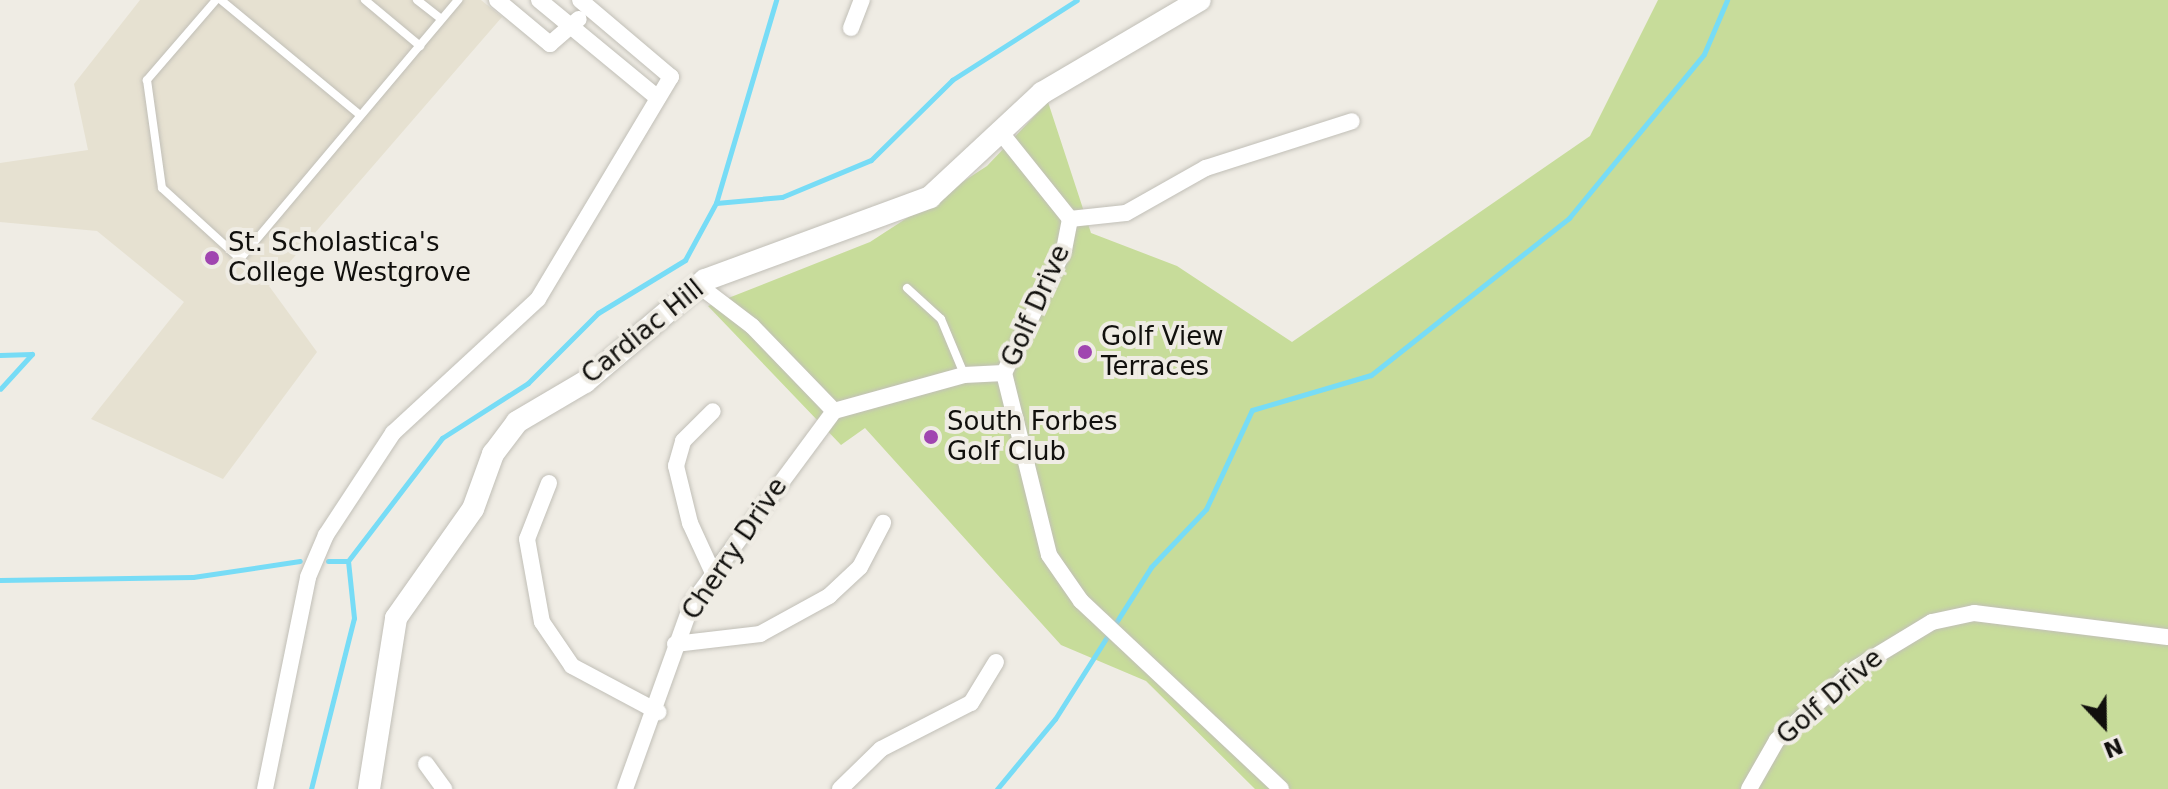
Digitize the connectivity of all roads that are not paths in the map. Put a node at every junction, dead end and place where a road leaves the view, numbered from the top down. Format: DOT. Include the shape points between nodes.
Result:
graph roads {
  1 [pos="218,0"];
  2 [pos="365,0"];
  3 [pos="417,0"];
  4 [pos="458,0"];
  5 [pos="497,0"];
  6 [pos="539,0"];
  7 [pos="862,0"];
  8 [pos="1200,0"];
  9 [pos="588,3"];
  10 [pos="441,19"];
  11 [pos="572,25"];
  12 [pos="851,28"];
  13 [pos="420,46"];
  14 [pos="658,98"];
  15 [pos="360,115"];
  16 [pos="1352,121"];
  17 [pos="1002,134"];
  18 [pos="1070,219"];
  19 [pos="697,284"];
  20 [pos="907,288"];
  21 [pos="1004,373"];
  22 [pos="964,375"];
  23 [pos="713,411"];
  24 [pos="834,411"];
  25 [pos="549,483"];
  26 [pos="883,523"];
  27 [pos="713,573"];
  28 [pos="2168,637"];
  29 [pos="675,644"];
  30 [pos="996,662"];
  31 [pos="658,712"];
  32 [pos="426,764"];
  33 [pos="265,789"];
  34 [pos="369,789"];
  35 [pos="444,789"];
  36 [pos="625,789"];
  37 [pos="840,789"];
  38 [pos="1281,789"];
  39 [pos="1749,789"];
  1 -- 15 [label="lane"];
  1 -- 15 [label="lane" via="147,80 162,188 240,259"];
  2 -- 13 [label="lane"];
  3 -- 10 [label="lane"];
  4 -- 10 [label="lane"];
  5 -- 11 [label="street" via="550,44"];
  6 -- 11 [label="street"];
  7 -- 12 [label="street"];
  8 -- 17 [label="main road, Cardiac Hill" via="1087,62"];
  9 -- 11 [label="street"];
  9 -- 14 [label="street" via="671,77"];
  10 -- 13 [label="lane"];
  11 -- 14 [label="street"];
  13 -- 15 [label="lane"];
  14 -- 33 [label="street" via="538,299 393,433 326,535 308,577"];
  16 -- 18 [label="street" via="1206,168 1126,213"];
  17 -- 18 [label="street, Golf Drive"];
  17 -- 19 [label="main road, Cardiac Hill" via="930,197"];
  18 -- 21 [label="street, Golf Drive" via="1064,250"];
  19 -- 24 [label="street" via="752,326"];
  19 -- 34 [label="main road, Cardiac Hill" via="585,382 517,422 493,454 473,509 396,618"];
  20 -- 22 [label="lane" via="941,319"];
  21 -- 22 [label="street"];
  21 -- 38 [label="street, Golf Drive" via="1049,555 1065,584"];
  22 -- 24 [label="street"];
  23 -- 27 [label="street" via="683,441 676,466 690,523"];
  24 -- 27 [label="street, Cherry Drive"];
  25 -- 31 [label="street" via="527,539 542,622 572,666"];
  26 -- 29 [label="street" via="860,567 829,596 760,634"];
  27 -- 29 [label="street, Cherry Drive"];
  28 -- 39 [label="street, Golf Drive" via="1974,613 1932,622 1856,668 1777,740"];
  29 -- 31 [label="street, Cherry Drive"];
  30 -- 37 [label="street" via="971,703 881,749"];
  31 -- 36 [label="street, Cherry Drive"];
  32 -- 35 [label="street"];
}
